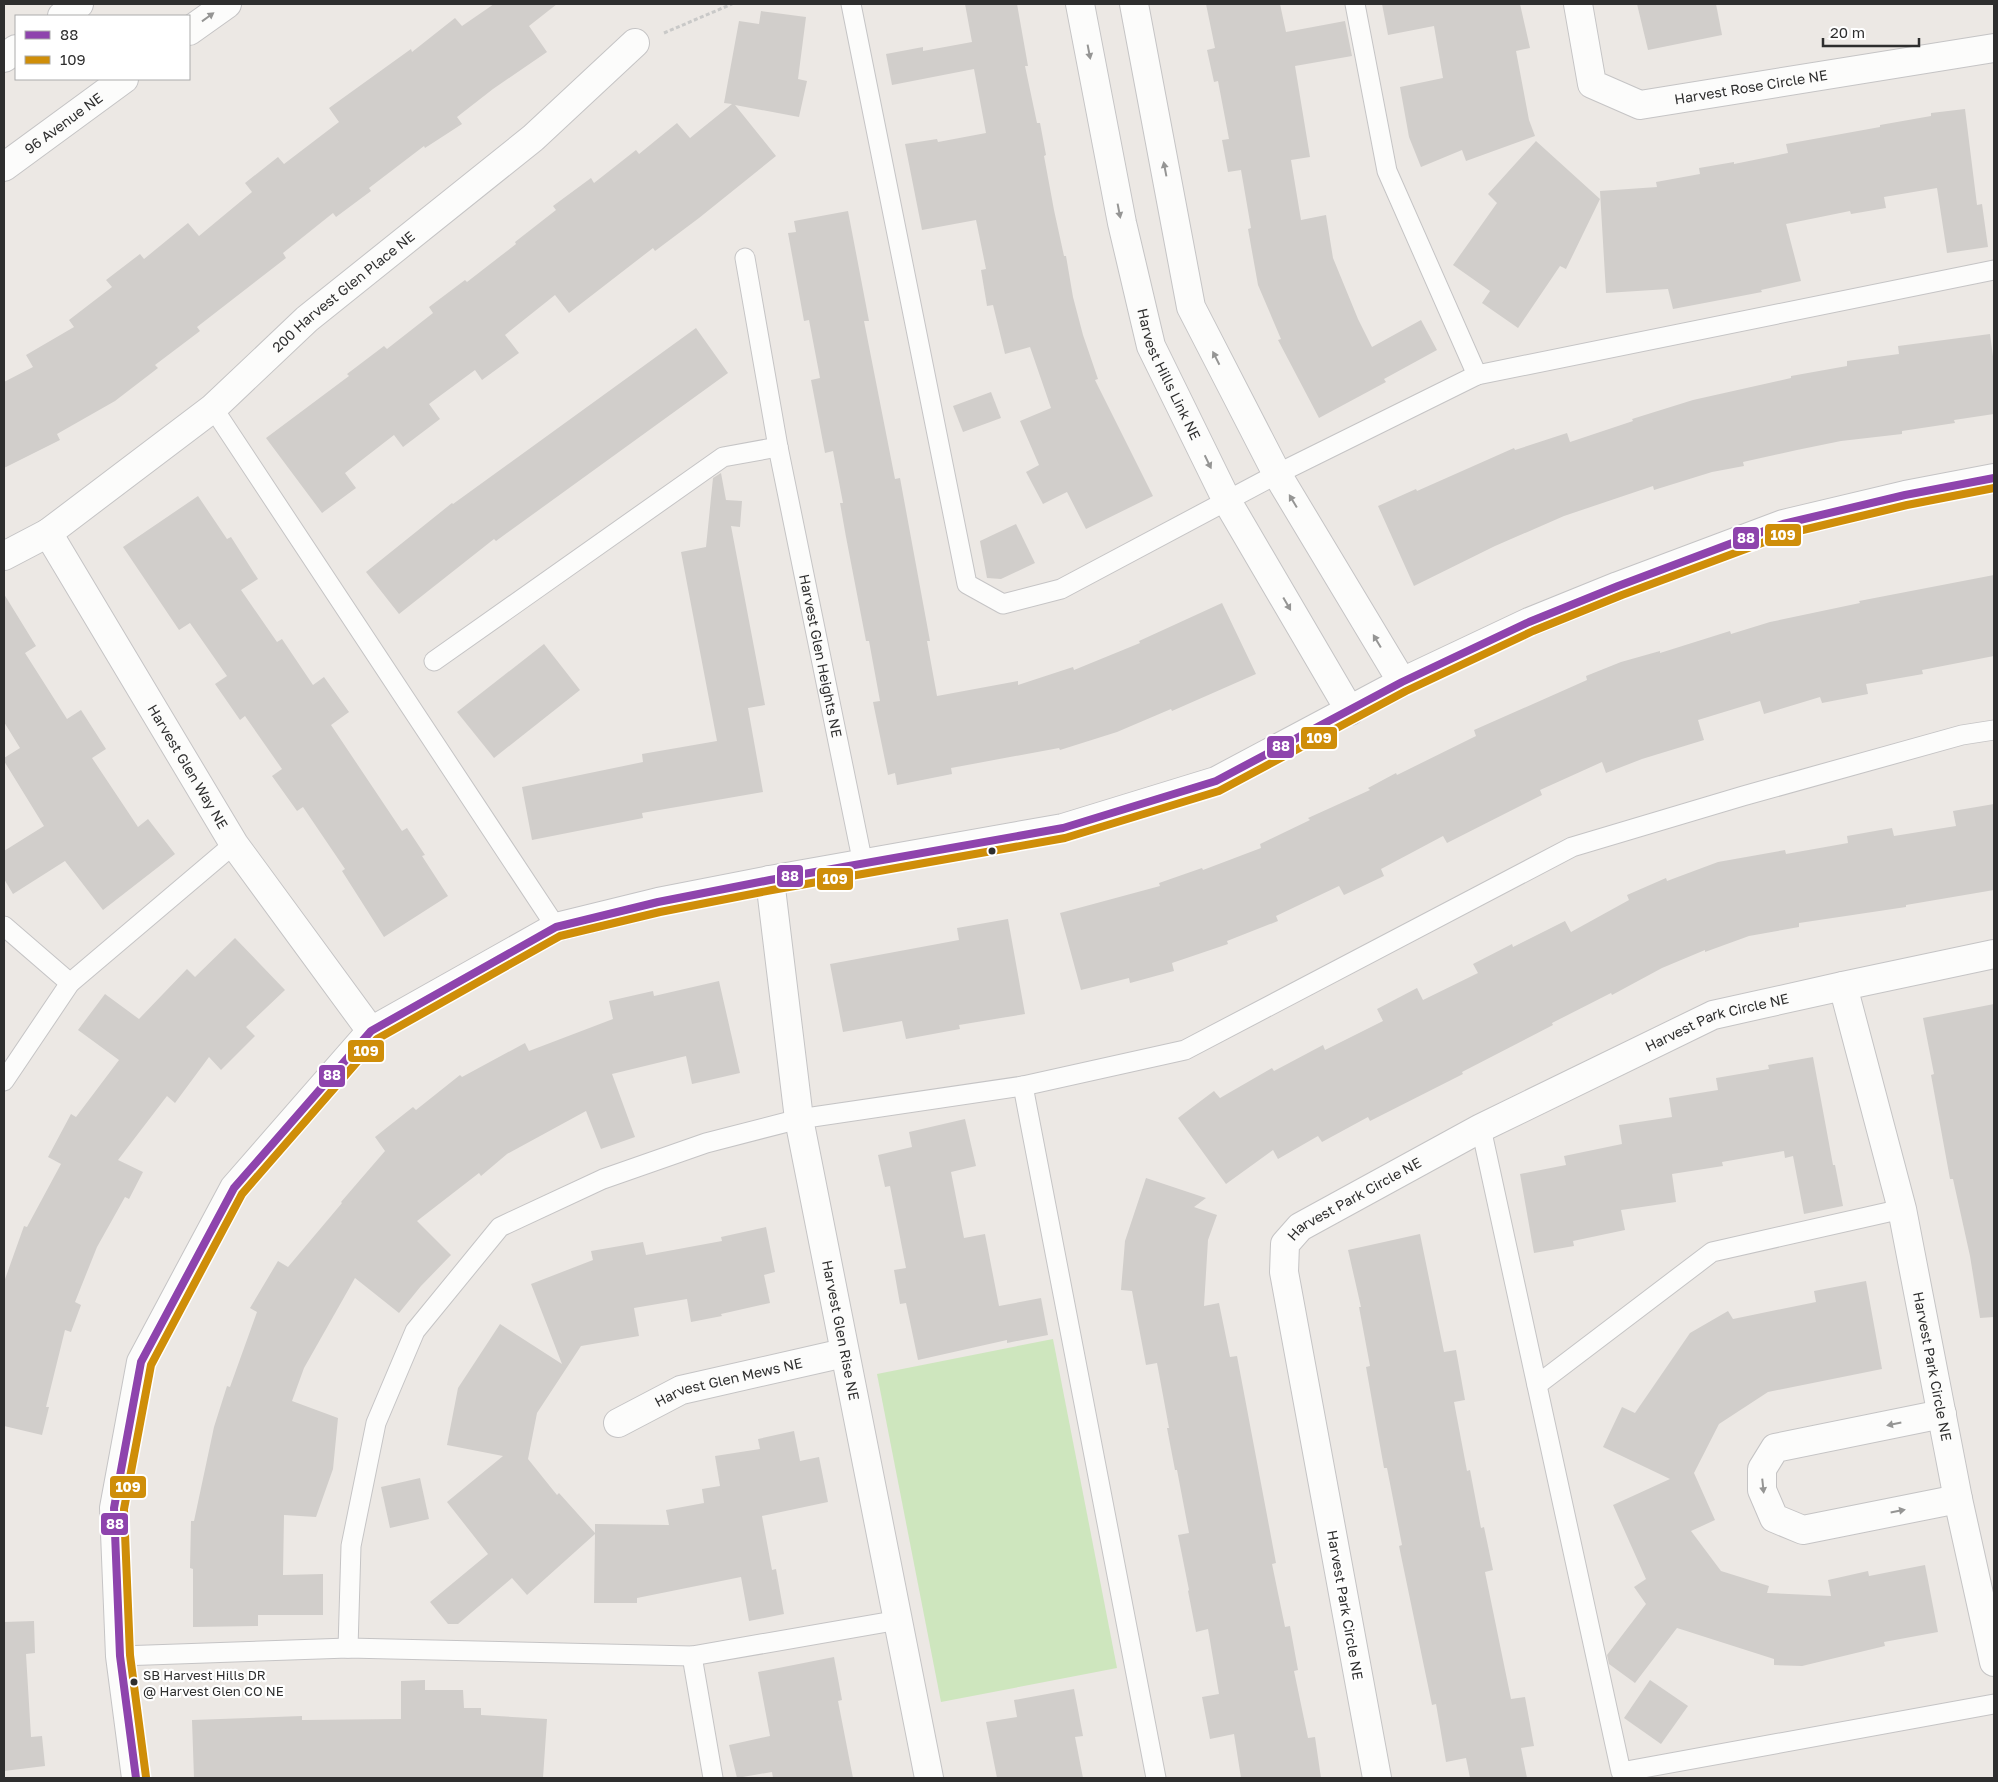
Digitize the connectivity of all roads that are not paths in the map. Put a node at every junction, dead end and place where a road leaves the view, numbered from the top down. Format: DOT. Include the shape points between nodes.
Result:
graph roads {
  1 [pos="79,4"];
  2 [pos="227,4"];
  3 [pos="851,4"];
  4 [pos="1080,4"];
  5 [pos="1134,4"];
  6 [pos="1355,4"];
  7 [pos="1578,4"];
  8 [pos="63,15"];
  9 [pos="190,30"];
  10 [pos="635,43"];
  11 [pos="1994,48"];
  12 [pos="15,50"];
  13 [pos="4,58"];
  14 [pos="123,80"];
  15 [pos="4,167"];
  16 [pos="745,258"];
  17 [pos="1994,270"];
  18 [pos="1477,375"];
  19 [pos="213,408"];
  20 [pos="778,447"];
  21 [pos="1277,474"];
  22 [pos="1994,478"];
  23 [pos="1227,502"];
  24 [pos="48,533"];
  25 [pos="4,556"];
  26 [pos="434,661"];
  27 [pos="1402,682"];
  28 [pos="1350,711"];
  29 [pos="1994,730"];
  30 [pos="234,844"];
  31 [pos="863,864"];
  32 [pos="770,880"];
  33 [pos="4,926"];
  34 [pos="556,927"];
  35 [pos="1994,954"];
  36 [pos="70,984"];
  37 [pos="1843,986"];
  38 [pos="371,1031"];
  39 [pos="4,1081"];
  40 [pos="1023,1086"];
  41 [pos="799,1118"];
  42 [pos="1481,1128"];
  43 [pos="1902,1209"];
  44 [pos="844,1353"];
  45 [pos="1537,1385"];
  46 [pos="1942,1414"];
  47 [pos="618,1423"];
  48 [pos="1958,1499"];
  49 [pos="899,1620"];
  50 [pos="348,1648"];
  51 [pos="120,1656"];
  52 [pos="692,1656"];
  53 [pos="1994,1662"];
  54 [pos="1994,1704"];
  55 [pos="136,1778"];
  56 [pos="714,1778"];
  57 [pos="929,1778"];
  58 [pos="1156,1778"];
  59 [pos="1377,1778"];
  1 -- 8 [label="street"];
  9 -- 2 [label="street, one-way"];
  3 -- 23 [label="lane" via="967,584 1003,604 1061,589"];
  4 -- 23 [label="street, Harvest Hills Link NE, one-way" via="1122,223 1151,346"];
  21 -- 5 [label="street, one-way" via="1191,307"];
  6 -- 18 [label="lane" via="1387,170"];
  7 -- 11 [label="street, Harvest Rose Circle NE" via="1592,84 1640,105"];
  10 -- 19 [label="street, 200 Harvest Glen Place NE" via="533,138 307,319"];
  12 -- 13 [label="street"];
  14 -- 15 [label="street, 96 Avenue NE"];
  16 -- 20 [label="lane, Harvest Glen Heights NE"];
  17 -- 18 [label="lane"];
  18 -- 21 [label="lane"];
  19 -- 24 [label="street, 200 Harvest Glen Place NE"];
  19 -- 34 [label="lane"];
  20 -- 26 [label="lane" via="723,457"];
  20 -- 31 [label="lane, Harvest Glen Heights NE"];
  21 -- 23 [label="lane"];
  27 -- 21 [label="street, one-way"];
  22 -- 27 [label="street" via="1783,524 1529,622"];
  23 -- 28 [label="street, Harvest Hills Link NE, one-way"];
  24 -- 25 [label="street"];
  24 -- 30 [label="street, Harvest Glen Way NE"];
  27 -- 28 [label="street"];
  28 -- 31 [label="street" via="1206,784 1063,828"];
  29 -- 40 [label="lane" via="1962,735 1572,847 1185,1050"];
  30 -- 36 [label="lane"];
  30 -- 38 [label="street, Harvest Glen Way NE"];
  31 -- 32 [label="street"];
  32 -- 34 [label="street" via="658,902"];
  32 -- 41 [label="street, Harvest Glen Rise NE"];
  33 -- 36 [label="lane"];
  34 -- 38 [label="street"];
  35 -- 37 [label="street, Harvest Park Circle NE"];
  36 -- 39 [label="lane"];
  37 -- 42 [label="street, Harvest Park Circle NE" via="1713,1015"];
  37 -- 43 [label="street, Harvest Park Circle NE"];
  38 -- 51 [label="street" via="234,1188 141,1362 114,1508"];
  40 -- 41 [label="lane"];
  40 -- 58 [label="lane"];
  41 -- 44 [label="street, Harvest Glen Rise NE"];
  41 -- 50 [label="lane" via="706,1143 604,1179 500,1226 415,1331 376,1423 351,1546"];
  42 -- 45 [label="lane"];
  42 -- 59 [label="street, Harvest Park Circle NE" via="1300,1227 1285,1244 1284,1272"];
  43 -- 45 [label="lane" via="1712,1252"];
  43 -- 46 [label="street, Harvest Park Circle NE"];
  44 -- 47 [label="street, Harvest Glen Mews NE" via="681,1390"];
  44 -- 49 [label="street, Harvest Glen Rise NE"];
  45 -- 54 [label="lane" via="1621,1772"];
  46 -- 48 [label="street, Harvest Park Circle NE"];
  46 -- 48 [label="street, one-way" via="1775,1448 1762,1469 1762,1490 1774,1518 1803,1530"];
  48 -- 53 [label="street, Harvest Park Circle NE"];
  49 -- 52 [label="lane"];
  49 -- 57 [label="street, Harvest Glen Rise NE"];
  50 -- 51 [label="lane"];
  50 -- 52 [label="lane"];
  51 -- 55 [label="street"];
  52 -- 56 [label="lane"];
}
